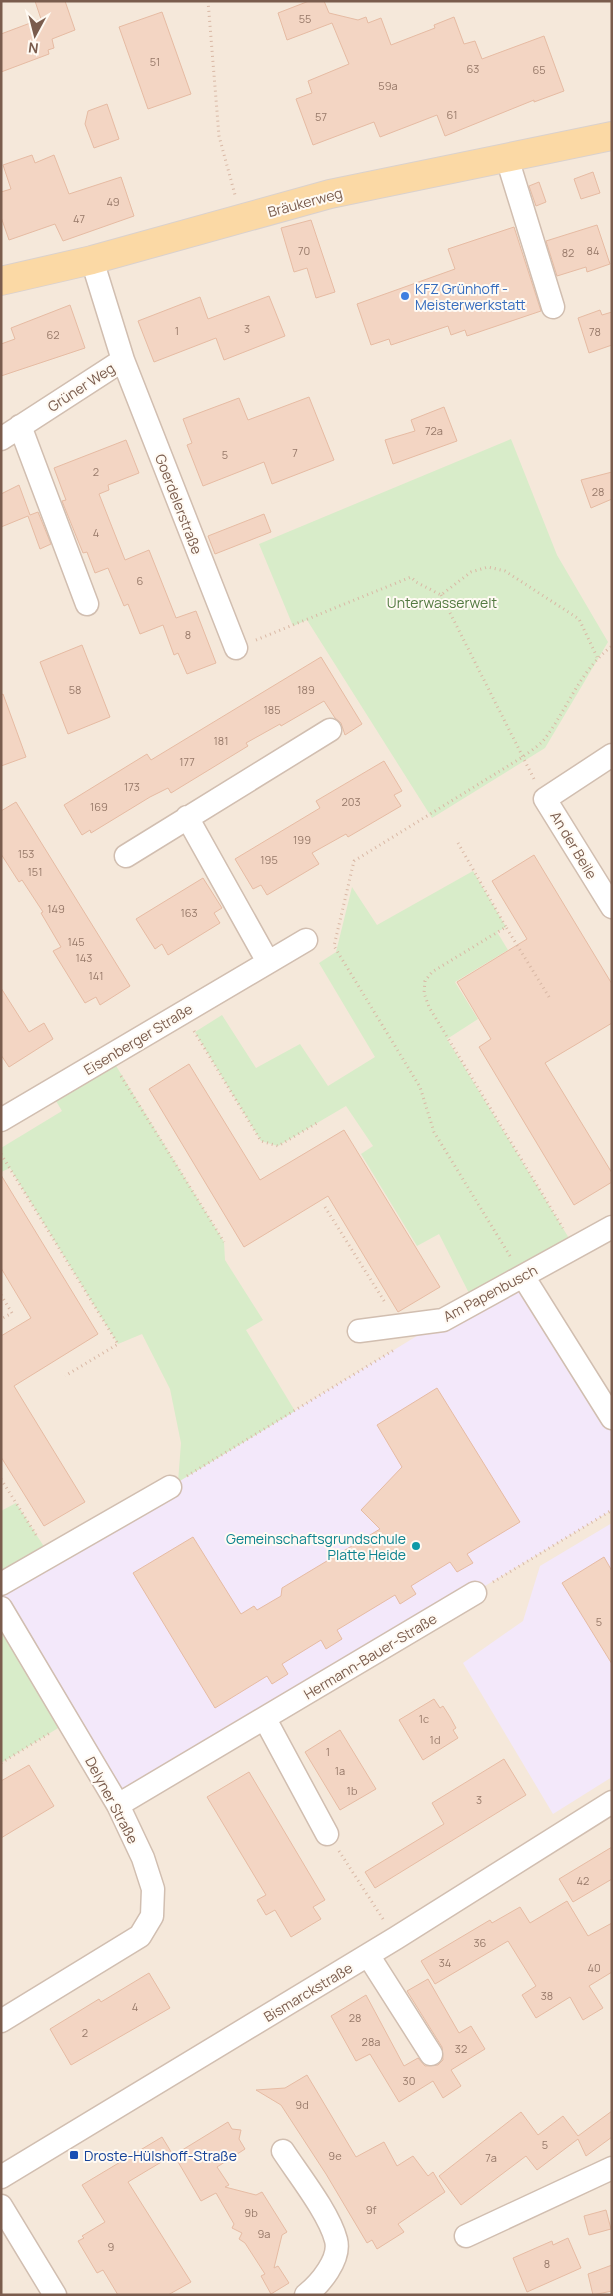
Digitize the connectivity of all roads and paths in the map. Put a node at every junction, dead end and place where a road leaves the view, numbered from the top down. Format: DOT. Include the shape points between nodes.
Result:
graph roads {
  1 [pos="208,1"];
  2 [pos="612,136"];
  3 [pos="507,158"];
  4 [pos="241,219"];
  5 [pos="92,260"];
  6 [pos="1,281"];
  7 [pos="554,307"];
  8 [pos="123,360"];
  9 [pos="20,426"];
  10 [pos="1,439"];
  11 [pos="442,595"];
  12 [pos="87,604"];
  13 [pos="612,646"];
  14 [pos="236,648"];
  15 [pos="597,657"];
  16 [pos="330,730"];
  17 [pos="612,755"];
  18 [pos="522,758"];
  19 [pos="546,799"];
  20 [pos="186,818"];
  21 [pos="458,843"];
  22 [pos="126,856"];
  23 [pos="612,907"];
  24 [pos="506,927"];
  25 [pos="306,940"];
  26 [pos="268,962"];
  27 [pos="549,996"];
  28 [pos="183,1012"];
  29 [pos="110,1056"];
  30 [pos="4,1113"];
  31 [pos="317,1123"];
  32 [pos="1,1154"];
  33 [pos="325,1207"];
  34 [pos="612,1227"];
  35 [pos="224,1242"];
  36 [pos="575,1248"];
  37 [pos="522,1276"];
  38 [pos="1,1294"];
  39 [pos="1,1319"];
  40 [pos="360,1331"];
  41 [pos="401,1336"];
  42 [pos="65,1376"];
  43 [pos="612,1418"];
  44 [pos="1,1479"];
  45 [pos="170,1486"];
  46 [pos="612,1510"];
  47 [pos="50,1556"];
  48 [pos="1,1584"];
  49 [pos="475,1593"];
  50 [pos="1,1608"];
  51 [pos="265,1719"];
  52 [pos="68,1722"];
  53 [pos="1,1763"];
  54 [pos="612,1802"];
  55 [pos="118,1805"];
  56 [pos="327,1834"];
  57 [pos="396,1938"];
  58 [pos="368,1955"];
  59 [pos="1,2021"];
  60 [pos="431,2054"];
  61 [pos="283,2150"];
  62 [pos="612,2168"];
  63 [pos="1,2177"];
  64 [pos="1,2206"];
  65 [pos="466,2236"];
  66 [pos="55,2295"];
  67 [pos="306,2295"];
  1 -- 4 [label="path" via="218,136"];
  2 -- 3 [label="main road, Bräukerweg"];
  3 -- 4 [label="main road, Bräukerweg" via="330,194"];
  3 -- 7 [label="street"];
  4 -- 5 [label="main road, Bräukerweg"];
  5 -- 6 [label="main road, Bräukerweg"];
  5 -- 8 [label="street, Grüner Weg"];
  8 -- 9 [label="street, Grüner Weg"];
  8 -- 14 [label="street, Goerdelerstraße"];
  9 -- 10 [label="street, Grüner Weg"];
  9 -- 12 [label="street"];
  11 -- 14 [label="path" via="411,577"];
  11 -- 15 [label="path" via="471,572 488,567 505,571 579,619"];
  11 -- 18 [label="path"];
  13 -- 15 [label="path"];
  15 -- 18 [label="path" via="541,743"];
  16 -- 20 [label="street"];
  17 -- 19 [label="street, An der Beile"];
  18 -- 19 [label="path"];
  18 -- 37 [label="path" via="354,861 334,946 420,1087 434,1132"];
  19 -- 23 [label="street, An der Beile"];
  20 -- 22 [label="street"];
  20 -- 26 [label="street"];
  21 -- 24 [label="path"];
  24 -- 27 [label="path"];
  24 -- 36 [label="path" via="432,972 425,981 424,993 447,1039"];
  25 -- 26 [label="street, Eisenberger Straße"];
  26 -- 28 [label="street, Eisenberger Straße"];
  28 -- 29 [label="street, Eisenberger Straße"];
  28 -- 31 [label="path" via="261,1141 278,1146"];
  29 -- 30 [label="street, Eisenberger Straße"];
  29 -- 35 [label="path"];
  32 -- 42 [label="path" via="118,1344"];
  33 -- 41 [label="path"];
  34 -- 36 [label="street, Am Papenbusch"];
  36 -- 37 [label="street, Am Papenbusch"];
  37 -- 41 [label="street, Am Papenbusch" via="443,1320"];
  37 -- 43 [label="street"];
  38 -- 39 [label="path" via="12,1312"];
  40 -- 41 [label="street, Am Papenbusch"];
  41 -- 45 [label="path"];
  44 -- 47 [label="path"];
  45 -- 47 [label="street"];
  46 -- 49 [label="path"];
  47 -- 48 [label="street"];
  49 -- 51 [label="street, Hermann-Bauer-Straße"];
  50 -- 52 [label="street, Delyner Straße"];
  51 -- 55 [label="street, Hermann-Bauer-Straße"];
  51 -- 56 [label="street"];
  52 -- 53 [label="path"];
  52 -- 55 [label="street, Delyner Straße"];
  54 -- 57 [label="street, Bismarckstraße"];
  55 -- 59 [label="street, Delyner Straße" via="143,1858 153,1889 152,1916 140,1936"];
  56 -- 57 [label="path"];
  57 -- 58 [label="street, Bismarckstraße"];
  58 -- 60 [label="street"];
  58 -- 63 [label="street, Bismarckstraße"];
  61 -- 67 [label="street" via="336,2240 336,2254 330,2266"];
  62 -- 65 [label="street"];
  64 -- 66 [label="street"];
}
